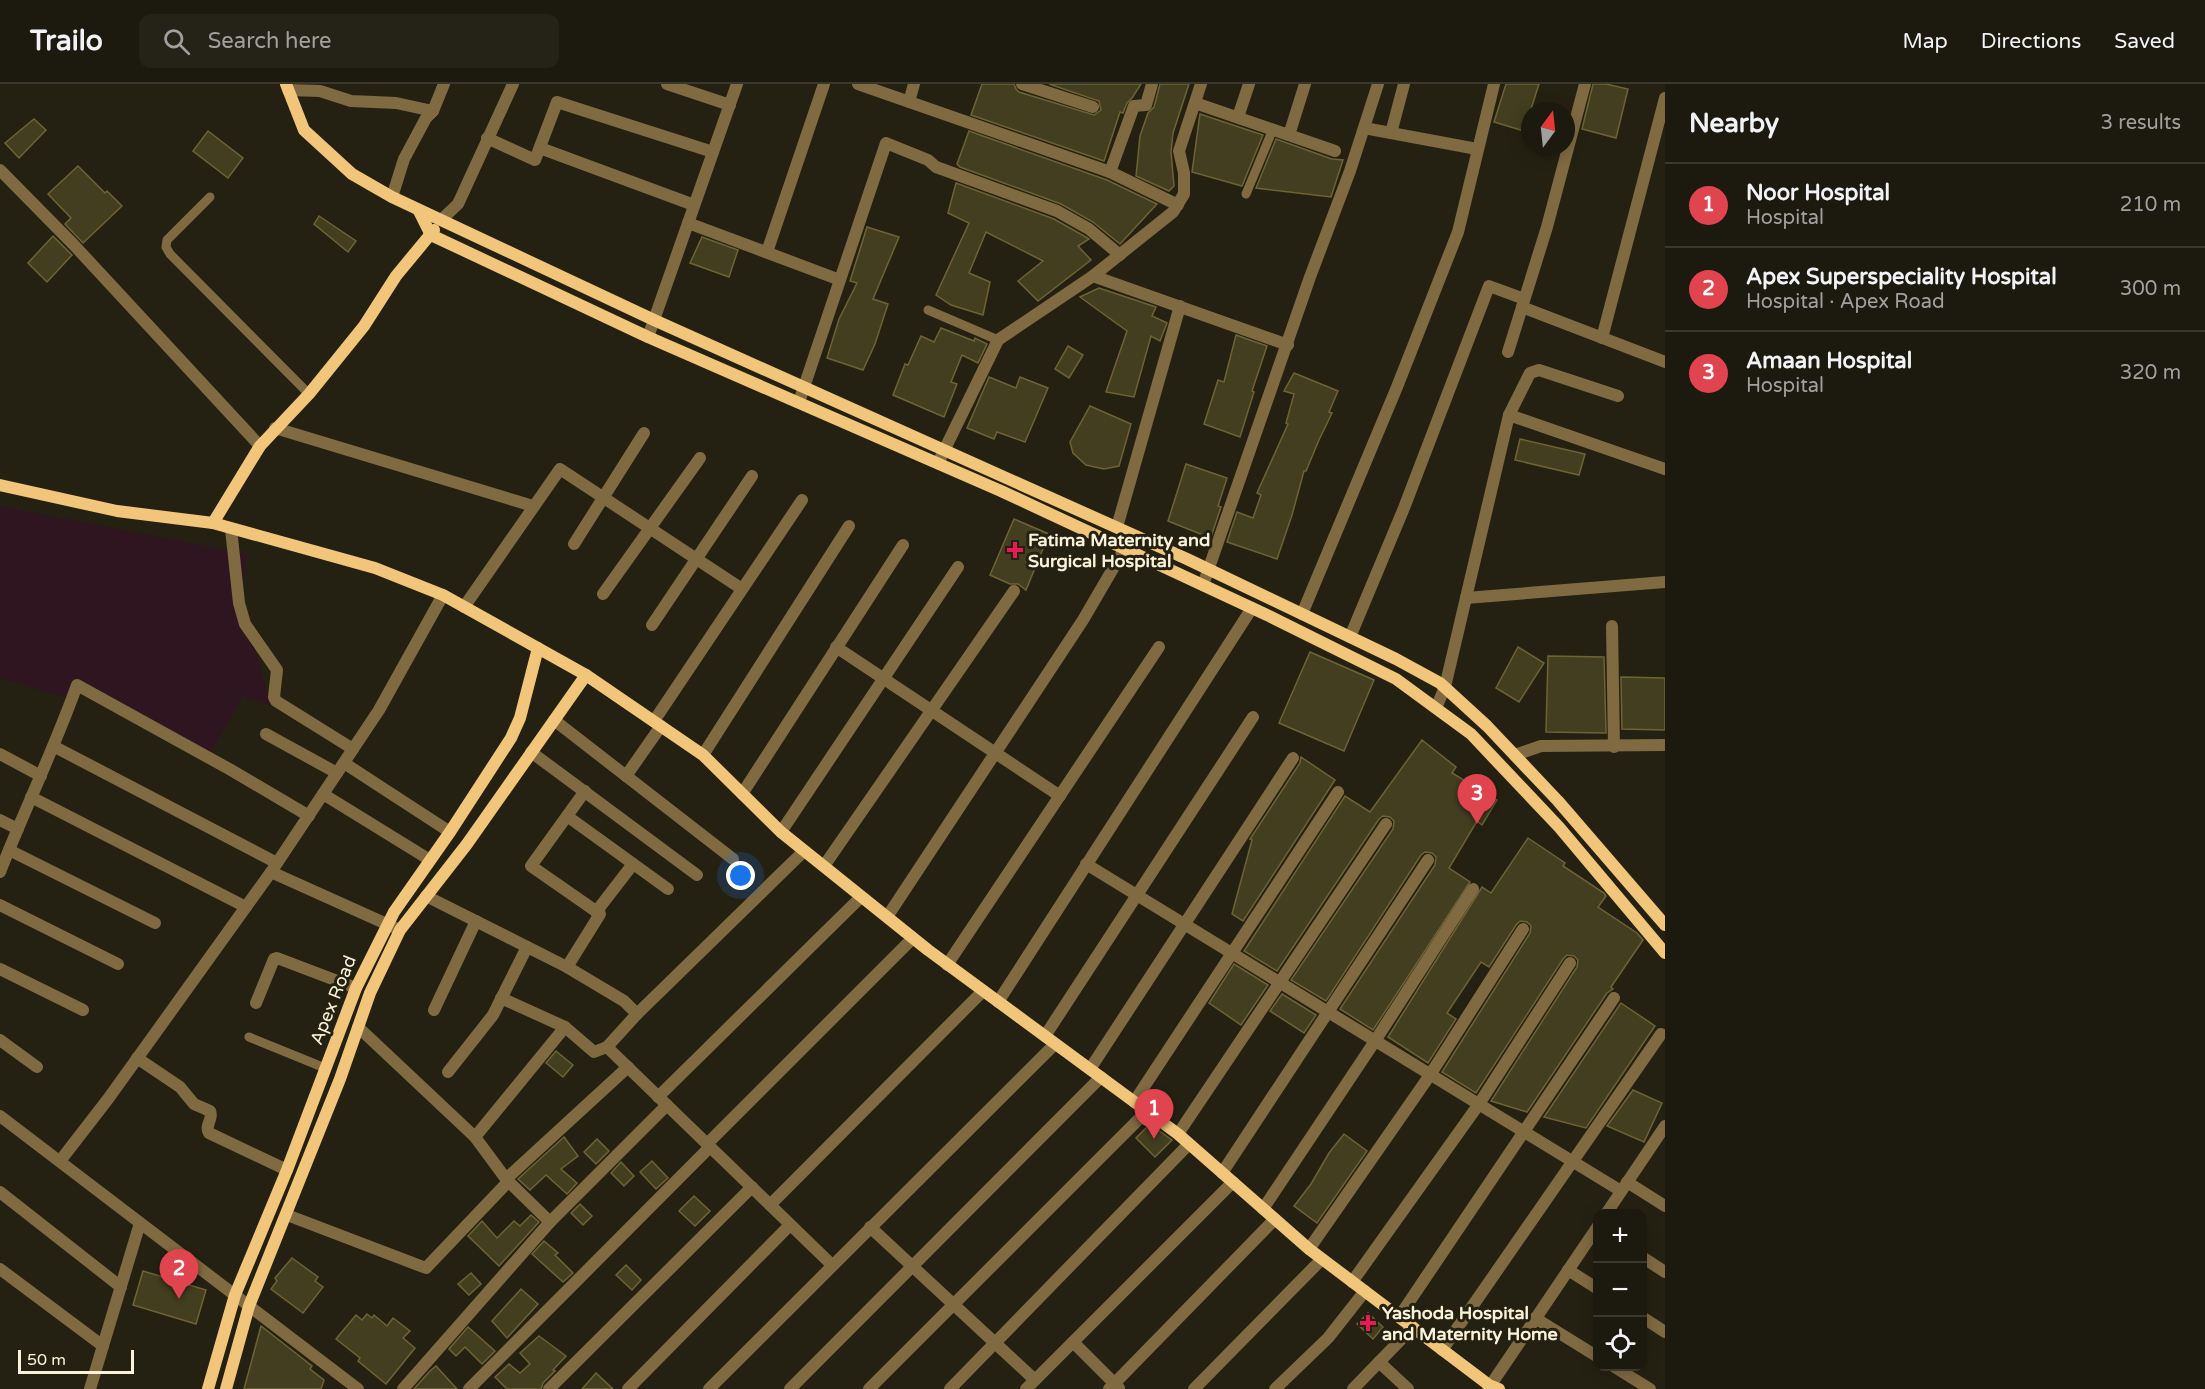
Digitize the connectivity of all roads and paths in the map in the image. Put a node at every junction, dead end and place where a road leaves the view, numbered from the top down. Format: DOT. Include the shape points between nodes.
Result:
graph roads {
  1 [pos="444,84"];
  2 [pos="513,84"];
  3 [pos="667,84"];
  4 [pos="737,84"];
  5 [pos="824,84"];
  6 [pos="858,84"];
  7 [pos="914,84"];
  8 [pos="1022,84"];
  9 [pos="1152,84"];
  10 [pos="1201,84"];
  11 [pos="1249,84"];
  12 [pos="1305,84"];
  13 [pos="1378,84"];
  14 [pos="1404,84"];
  15 [pos="1494,84"];
  16 [pos="1585,84"];
  17 [pos="287,87"];
  18 [pos="1665,98"];
  19 [pos="909,102"];
  20 [pos="1195,103"];
  21 [pos="730,105"];
  22 [pos="1093,107"];
  23 [pos="432,111"];
  24 [pos="1238,117"];
  25 [pos="1364,128"];
  26 [pos="1273,129"];
  27 [pos="1391,133"];
  28 [pos="1289,135"];
  29 [pos="487,138"];
  30 [pos="540,148"];
  31 [pos="1478,149"];
  32 [pos="1335,151"];
  33 [pos="713,152"];
  34 [pos="0,170"];
  35 [pos="1110,172"];
  36 [pos="1246,194"];
  37 [pos="210,197"];
  38 [pos="392,197"];
  39 [pos="694,205"];
  40 [pos="1178,205"];
  41 [pos="418,211"];
  42 [pos="441,220"];
  43 [pos="688,223"];
  44 [pos="430,236"];
  45 [pos="767,252"];
  46 [pos="1119,255"];
  47 [pos="1093,276"];
  48 [pos="840,280"];
  49 [pos="1523,303"];
  50 [pos="1180,306"];
  51 [pos="928,310"];
  52 [pos="654,320"];
  53 [pos="648,337"];
  54 [pos="1602,338"];
  55 [pos="998,340"];
  56 [pos="1288,345"];
  57 [pos="1508,352"];
  58 [pos="1665,362"];
  59 [pos="804,387"];
  60 [pos="309,394"];
  61 [pos="1618,396"];
  62 [pos="799,402"];
  63 [pos="1509,415"];
  64 [pos="275,428"];
  65 [pos="644,433"];
  66 [pos="260,446"];
  67 [pos="944,450"];
  68 [pos="700,458"];
  69 [pos="938,463"];
  70 [pos="1665,469"];
  71 [pos="752,476"];
  72 [pos="0,485"];
  73 [pos="603,498"];
  74 [pos="802,500"];
  75 [pos="533,506"];
  76 [pos="213,523"];
  77 [pos="849,526"];
  78 [pos="1117,527"];
  79 [pos="650,528"];
  80 [pos="231,529"];
  81 [pos="574,544"];
  82 [pos="903,545"];
  83 [pos="1125,548"];
  84 [pos="696,559"];
  85 [pos="958,567"];
  86 [pos="1209,570"];
  87 [pos="1665,582"];
  88 [pos="1203,585"];
  89 [pos="742,589"];
  90 [pos="1014,591"];
  91 [pos="603,594"];
  92 [pos="443,595"];
  93 [pos="1466,598"];
  94 [pos="464,607"];
  95 [pos="1252,608"];
  96 [pos="1302,614"];
  97 [pos="652,625"];
  98 [pos="1612,626"];
  99 [pos="1350,637"];
  100 [pos="836,647"];
  101 [pos="1159,647"];
  102 [pos="538,648"];
  103 [pos="586,675"];
  104 [pos="884,679"];
  105 [pos="1445,687"];
  106 [pos="1436,708"];
  107 [pos="932,711"];
  108 [pos="1253,717"];
  109 [pos="554,720"];
  110 [pos="658,724"];
  111 [pos="266,734"];
  112 [pos="1665,745"];
  113 [pos="55,747"];
  114 [pos="1614,747"];
  115 [pos="353,749"];
  116 [pos="531,752"];
  117 [pos="995,753"];
  118 [pos="0,754"];
  119 [pos="703,755"];
  120 [pos="1515,755"];
  121 [pos="1293,758"];
  122 [pos="340,768"];
  123 [pos="40,776"];
  124 [pos="626,776"];
  125 [pos="585,791"];
  126 [pos="1338,792"];
  127 [pos="323,794"];
  128 [pos="742,794"];
  129 [pos="1060,796"];
  130 [pos="31,797"];
  131 [pos="309,816"];
  132 [pos="567,816"];
  133 [pos="0,820"];
  134 [pos="1386,824"];
  135 [pos="18,829"];
  136 [pos="450,832"];
  137 [pos="781,832"];
  138 [pos="9,850"];
  139 [pos="804,851"];
  140 [pos="733,859"];
  141 [pos="430,860"];
  142 [pos="1428,860"];
  143 [pos="633,864"];
  144 [pos="1086,864"];
  145 [pos="824,867"];
  146 [pos="274,868"];
  147 [pos="0,872"];
  148 [pos="697,875"];
  149 [pos="668,889"];
  150 [pos="1473,889"];
  151 [pos="426,896"];
  152 [pos="1137,896"];
  153 [pos="861,897"];
  154 [pos="0,905"];
  155 [pos="246,907"];
  156 [pos="596,912"];
  157 [pos="887,917"];
  158 [pos="476,921"];
  159 [pos="154,923"];
  160 [pos="387,923"];
  161 [pos="1184,924"];
  162 [pos="1665,925"];
  163 [pos="1523,929"];
  164 [pos="400,930"];
  165 [pos="913,938"];
  166 [pos="527,947"];
  167 [pos="1665,953"];
  168 [pos="1232,954"];
  169 [pos="1570,963"];
  170 [pos="118,964"];
  171 [pos="947,965"];
  172 [pos="567,967"];
  173 [pos="0,969"];
  174 [pos="1280,982"];
  175 [pos="356,988"];
  176 [pos="983,991"];
  177 [pos="501,998"];
  178 [pos="1614,998"];
  179 [pos="256,1002"];
  180 [pos="998,1002"];
  181 [pos="83,1010"];
  182 [pos="434,1010"];
  183 [pos="1328,1012"];
  184 [pos="637,1014"];
  185 [pos="358,1027"];
  186 [pos="565,1027"];
  187 [pos="1661,1034"];
  188 [pos="249,1037"];
  189 [pos="0,1040"];
  190 [pos="1050,1040"];
  191 [pos="1375,1041"];
  192 [pos="607,1047"];
  193 [pos="137,1058"];
  194 [pos="37,1067"];
  195 [pos="628,1067"];
  196 [pos="325,1068"];
  197 [pos="1090,1069"];
  198 [pos="448,1072"];
  199 [pos="1430,1075"];
  200 [pos="1101,1077"];
  201 [pos="662,1101"];
  202 [pos="1134,1101"];
  203 [pos="1479,1104"];
  204 [pos="1147,1111"];
  205 [pos="0,1116"];
  206 [pos="1665,1126"];
  207 [pos="1524,1132"];
  208 [pos="1178,1134"];
  209 [pos="475,1137"];
  210 [pos="1661,1140"];
  211 [pos="1189,1144"];
  212 [pos="709,1146"];
  213 [pos="60,1161"];
  214 [pos="1572,1161"];
  215 [pos="286,1170"];
  216 [pos="1222,1173"];
  217 [pos="506,1179"];
  218 [pos="1233,1182"];
  219 [pos="1624,1186"];
  220 [pos="752,1187"];
  221 [pos="0,1192"];
  222 [pos="770,1205"];
  223 [pos="1665,1206"];
  224 [pos="1263,1209"];
  225 [pos="1609,1209"];
  226 [pos="287,1215"];
  227 [pos="1275,1219"];
  228 [pos="550,1222"];
  229 [pos="140,1223"];
  230 [pos="790,1225"];
  231 [pos="870,1227"];
  232 [pos="1593,1233"];
  233 [pos="1309,1249"];
  234 [pos="1322,1259"];
  235 [pos="1647,1260"];
  236 [pos="832,1265"];
  237 [pos="913,1267"];
  238 [pos="0,1269"];
  239 [pos="1568,1270"];
  240 [pos="1665,1272"];
  241 [pos="1352,1282"];
  242 [pos="1593,1286"];
  243 [pos="121,1287"];
  244 [pos="1365,1291"];
  245 [pos="235,1295"];
  246 [pos="953,1304"];
  247 [pos="249,1305"];
  248 [pos="1399,1317"];
  249 [pos="1535,1318"];
  250 [pos="1647,1320"];
  251 [pos="1413,1327"];
  252 [pos="1665,1332"];
  253 [pos="1073,1342"];
  254 [pos="996,1344"];
  255 [pos="103,1346"];
  256 [pos="1442,1350"];
  257 [pos="1593,1354"];
  258 [pos="1379,1362"];
  259 [pos="1621,1371"];
  260 [pos="342,1384"];
  261 [pos="1030,1385"];
  262 [pos="1114,1387"];
  263 [pos="1492,1388"];
  264 [pos="90,1389"];
  265 [pos="208,1389"];
  266 [pos="225,1389"];
  267 [pos="358,1389"];
  268 [pos="403,1389"];
  269 [pos="470,1389"];
  270 [pos="549,1389"];
  271 [pos="628,1389"];
  272 [pos="709,1389"];
  273 [pos="790,1389"];
  274 [pos="869,1389"];
  275 [pos="950,1389"];
  276 [pos="1194,1389"];
  277 [pos="1275,1389"];
  278 [pos="1353,1389"];
  279 [pos="1408,1389"];
  280 [pos="1650,1389"];
  1 -- 23 [label="street"];
  2 -- 29 [label="street"];
  3 -- 21 [label="street"];
  4 -- 21 [label="street"];
  5 -- 45 [label="street"];
  6 -- 19 [label="street"];
  7 -- 19 [label="street"];
  8 -- 22 [label="street"];
  9 -- 35 [label="street" via="1146,105 1134,106"];
  10 -- 20 [label="street"];
  11 -- 24 [label="street"];
  12 -- 28 [label="street"];
  13 -- 25 [label="street"];
  14 -- 27 [label="street"];
  15 -- 31 [label="street"];
  16 -- 49 [label="street"];
  17 -- 23 [label="street" via="320,91 351,101 396,103"];
  17 -- 38 [label="street" via="304,130 352,174"];
  18 -- 54 [label="street"];
  19 -- 35 [label="street"];
  20 -- 24 [label="street"];
  20 -- 40 [label="street" via="1179,151 1184,194"];
  21 -- 33 [label="street"];
  23 -- 38 [label="street" via="404,159"];
  24 -- 26 [label="street"];
  25 -- 27 [label="street"];
  25 -- 56 [label="street"];
  26 -- 28 [label="street"];
  26 -- 36 [label="lane"];
  27 -- 31 [label="street"];
  28 -- 32 [label="street"];
  29 -- 30 [label="street" via="535,160"];
  29 -- 42 [label="street" via="458,204"];
  30 -- 33 [label="street" via="557,102"];
  30 -- 39 [label="street"];
  31 -- 96 [label="street" via="1458,232"];
  33 -- 39 [label="street"];
  34 -- 66 [label="street"];
  35 -- 40 [label="street"];
  37 -- 60 [label="lane" via="167,240 170,255"];
  38 -- 41 [label="street"];
  39 -- 43 [label="street"];
  40 -- 46 [label="street"];
  41 -- 42 [label="street"];
  41 -- 44 [label="street"];
  42 -- 44 [label="street"];
  42 -- 52 [label="street"];
  43 -- 45 [label="street"];
  43 -- 52 [label="street"];
  44 -- 53 [label="street"];
  44 -- 60 [label="street"];
  45 -- 48 [label="street"];
  46 -- 47 [label="street"];
  46 -- 48 [label="street" via="1089,229 1057,211 936,167 886,143"];
  47 -- 50 [label="street"];
  47 -- 55 [label="street"];
  48 -- 59 [label="street"];
  49 -- 54 [label="street"];
  49 -- 57 [label="street"];
  49 -- 99 [label="street" via="1489,286"];
  50 -- 56 [label="street"];
  50 -- 78 [label="street"];
  51 -- 55 [label="lane"];
  52 -- 53 [label="street"];
  52 -- 59 [label="street"];
  53 -- 62 [label="street"];
  54 -- 58 [label="street"];
  55 -- 67 [label="street"];
  56 -- 86 [label="street"];
  59 -- 62 [label="street"];
  59 -- 67 [label="street"];
  60 -- 64 [label="street"];
  61 -- 63 [label="street" via="1539,370 1530,373"];
  62 -- 69 [label="street"];
  63 -- 70 [label="street"];
  63 -- 93 [label="street"];
  64 -- 66 [label="street"];
  64 -- 75 [label="street"];
  65 -- 73 [label="street"];
  66 -- 76 [label="street"];
  67 -- 69 [label="street"];
  67 -- 78 [label="street"];
  68 -- 79 [label="street"];
  69 -- 83 [label="street"];
  71 -- 84 [label="street"];
  72 -- 76 [label="street" via="117,511"];
  73 -- 75 [label="street" via="560,469"];
  73 -- 79 [label="street"];
  73 -- 81 [label="street"];
  74 -- 89 [label="street"];
  75 -- 94 [label="street"];
  76 -- 80 [label="street"];
  77 -- 119 [label="street"];
  78 -- 86 [label="street"];
  79 -- 84 [label="street"];
  79 -- 91 [label="street"];
  80 -- 92 [label="street" via="375,568"];
  80 -- 115 [label="street" via="239,603 245,624 277,670 276,701"];
  82 -- 100 [label="street"];
  83 -- 88 [label="street"];
  83 -- 117 [label="street" via="1083,620"];
  84 -- 89 [label="street"];
  84 -- 97 [label="street"];
  85 -- 104 [label="street"];
  86 -- 88 [label="street"];
  86 -- 96 [label="street"];
  87 -- 93 [label="street"];
  88 -- 95 [label="street"];
  89 -- 110 [label="street"];
  90 -- 107 [label="street"];
  92 -- 94 [label="street"];
  92 -- 115 [label="street" via="379,711"];
  93 -- 105 [label="street"];
  94 -- 102 [label="street"];
  95 -- 106 [label="street" via="1396,679"];
  95 -- 144 [label="street"];
  96 -- 99 [label="street"];
  98 -- 114 [label="street"];
  99 -- 105 [label="street"];
  100 -- 104 [label="street"];
  100 -- 128 [label="street"];
  101 -- 129 [label="street"];
  102 -- 103 [label="street"];
  102 -- 136 [label="street, Apex Road" via="511,738"];
  103 -- 109 [label="street, Apex Road"];
  103 -- 110 [label="street"];
  104 -- 107 [label="street"];
  104 -- 137 [label="street"];
  105 -- 106 [label="street"];
  105 -- 120 [label="street"];
  106 -- 167 [label="street" via="1471,734 1559,827"];
  107 -- 117 [label="street"];
  107 -- 145 [label="street"];
  108 -- 152 [label="street"];
  109 -- 116 [label="street, Apex Road"];
  109 -- 124 [label="street"];
  110 -- 119 [label="street"];
  110 -- 124 [label="street"];
  111 -- 122 [label="street"];
  112 -- 114 [label="street"];
  113 -- 123 [label="street"];
  113 -- 131 [label="street" via="77,685"];
  113 -- 146 [label="street"];
  114 -- 120 [label="street" via="1541,746"];
  115 -- 122 [label="street"];
  116 -- 125 [label="street"];
  116 -- 151 [label="street, Apex Road"];
  117 -- 129 [label="street"];
  117 -- 157 [label="street"];
  118 -- 123 [label="street"];
  119 -- 128 [label="street"];
  120 -- 162 [label="street"];
  121 -- 161 [label="street"];
  122 -- 127 [label="street"];
  122 -- 136 [label="street"];
  123 -- 130 [label="street"];
  124 -- 140 [label="street"];
  125 -- 132 [label="street"];
  125 -- 148 [label="street"];
  126 -- 168 [label="street"];
  127 -- 131 [label="street"];
  127 -- 141 [label="street"];
  128 -- 137 [label="street"];
  129 -- 171 [label="street"];
  130 -- 135 [label="street"];
  130 -- 155 [label="street"];
  131 -- 146 [label="street"];
  132 -- 143 [label="street"];
  132 -- 156 [label="street" via="531,866"];
  133 -- 135 [label="street"];
  134 -- 174 [label="street"];
  135 -- 138 [label="street"];
  136 -- 141 [label="street, Apex Road"];
  137 -- 139 [label="street"];
  138 -- 147 [label="street"];
  138 -- 159 [label="street"];
  139 -- 145 [label="street"];
  139 -- 184 [label="street"];
  141 -- 160 [label="street, Apex Road"];
  142 -- 183 [label="street"];
  143 -- 149 [label="street"];
  143 -- 156 [label="street"];
  144 -- 152 [label="street"];
  144 -- 180 [label="street"];
  145 -- 153 [label="street"];
  146 -- 155 [label="street"];
  146 -- 160 [label="street"];
  150 -- 191 [label="street"];
  151 -- 158 [label="street"];
  151 -- 164 [label="street, Apex Road"];
  152 -- 161 [label="street"];
  152 -- 190 [label="street"];
  153 -- 157 [label="street"];
  153 -- 201 [label="street"];
  154 -- 170 [label="street"];
  155 -- 193 [label="street"];
  156 -- 172 [label="street" via="600,914"];
  157 -- 165 [label="street"];
  158 -- 166 [label="street"];
  158 -- 182 [label="street"];
  160 -- 164 [label="street"];
  160 -- 175 [label="street, Apex Road"];
  161 -- 168 [label="street"];
  161 -- 197 [label="street"];
  163 -- 199 [label="street"];
  164 -- 185 [label="street, Apex Road"];
  165 -- 171 [label="street"];
  165 -- 212 [label="street"];
  166 -- 172 [label="street"];
  166 -- 177 [label="street"];
  168 -- 174 [label="street"];
  168 -- 202 [label="street"];
  169 -- 203 [label="street"];
  171 -- 176 [label="street"];
  172 -- 184 [label="street" via="624,1001"];
  173 -- 181 [label="street"];
  174 -- 183 [label="street"];
  174 -- 208 [label="street"];
  175 -- 179 [label="street" via="277,958"];
  175 -- 196 [label="street, Apex Road"];
  176 -- 180 [label="street"];
  176 -- 222 [label="street"];
  177 -- 186 [label="street"];
  177 -- 198 [label="street" via="493,1015"];
  178 -- 207 [label="street"];
  180 -- 190 [label="street"];
  183 -- 191 [label="street"];
  183 -- 216 [label="street"];
  184 -- 192 [label="street"];
  185 -- 209 [label="street"];
  185 -- 226 [label="street, Apex Road"];
  186 -- 192 [label="street" via="594,1052"];
  186 -- 209 [label="street"];
  187 -- 214 [label="street"];
  188 -- 196 [label="lane"];
  189 -- 194 [label="street"];
  190 -- 197 [label="street"];
  190 -- 231 [label="street"];
  191 -- 199 [label="street"];
  191 -- 224 [label="street"];
  192 -- 195 [label="street"];
  193 -- 213 [label="street"];
  193 -- 215 [label="street" via="180,1087 194,1104 210,1111 209,1133"];
  195 -- 201 [label="street"];
  195 -- 217 [label="street"];
  196 -- 215 [label="street, Apex Road"];
  197 -- 200 [label="street"];
  199 -- 203 [label="street"];
  199 -- 233 [label="street"];
  200 -- 202 [label="street"];
  200 -- 237 [label="street"];
  201 -- 212 [label="street"];
  201 -- 228 [label="street"];
  202 -- 204 [label="street"];
  203 -- 207 [label="street"];
  203 -- 241 [label="street"];
  204 -- 208 [label="street"];
  204 -- 246 [label="street"];
  205 -- 213 [label="street"];
  206 -- 210 [label="street"];
  207 -- 214 [label="street"];
  207 -- 248 [label="street"];
  208 -- 211 [label="street"];
  209 -- 217 [label="street"];
  210 -- 219 [label="street"];
  211 -- 216 [label="street"];
  211 -- 254 [label="street"];
  212 -- 220 [label="street"];
  212 -- 269 [label="street"];
  213 -- 229 [label="street"];
  214 -- 219 [label="street"];
  214 -- 256 [label="street"];
  215 -- 245 [label="street, Apex Road"];
  216 -- 218 [label="street"];
  217 -- 226 [label="street" via="506,1184 426,1268"];
  217 -- 228 [label="street"];
  218 -- 224 [label="street"];
  218 -- 253 [label="street"];
  219 -- 223 [label="street"];
  219 -- 225 [label="street"];
  220 -- 222 [label="street"];
  220 -- 270 [label="street"];
  221 -- 243 [label="street"];
  222 -- 230 [label="street"];
  224 -- 227 [label="street"];
  226 -- 247 [label="street, Apex Road"];
  227 -- 233 [label="street"];
  227 -- 262 [label="street"];
  228 -- 268 [label="street"];
  229 -- 243 [label="street"];
  229 -- 245 [label="street"];
  230 -- 236 [label="street"];
  230 -- 271 [label="street"];
  231 -- 236 [label="street"];
  231 -- 237 [label="street"];
  232 -- 239 [label="street"];
  233 -- 234 [label="street"];
  234 -- 241 [label="street"];
  234 -- 276 [label="street"];
  235 -- 240 [label="street"];
  236 -- 272 [label="street"];
  237 -- 246 [label="street"];
  237 -- 273 [label="street"];
  238 -- 255 [label="street"];
  239 -- 242 [label="street"];
  239 -- 249 [label="street"];
  241 -- 244 [label="street"];
  243 -- 255 [label="street"];
  244 -- 248 [label="street"];
  244 -- 277 [label="street" via="1328,1338"];
  245 -- 247 [label="street"];
  245 -- 265 [label="street, Apex Road"];
  246 -- 254 [label="street"];
  246 -- 274 [label="street"];
  247 -- 260 [label="street"];
  247 -- 266 [label="street, Apex Road"];
  248 -- 251 [label="street"];
  249 -- 257 [label="street"];
  249 -- 263 [label="street"];
  250 -- 252 [label="street"];
  251 -- 256 [label="street"];
  251 -- 258 [label="street"];
  253 -- 261 [label="street"];
  253 -- 262 [label="street"];
  254 -- 261 [label="street"];
  254 -- 275 [label="street"];
  255 -- 264 [label="street"];
  256 -- 263 [label="street"];
  258 -- 278 [label="street"];
  258 -- 279 [label="street"];
  259 -- 280 [label="street"];
  260 -- 267 [label="street"];
}
